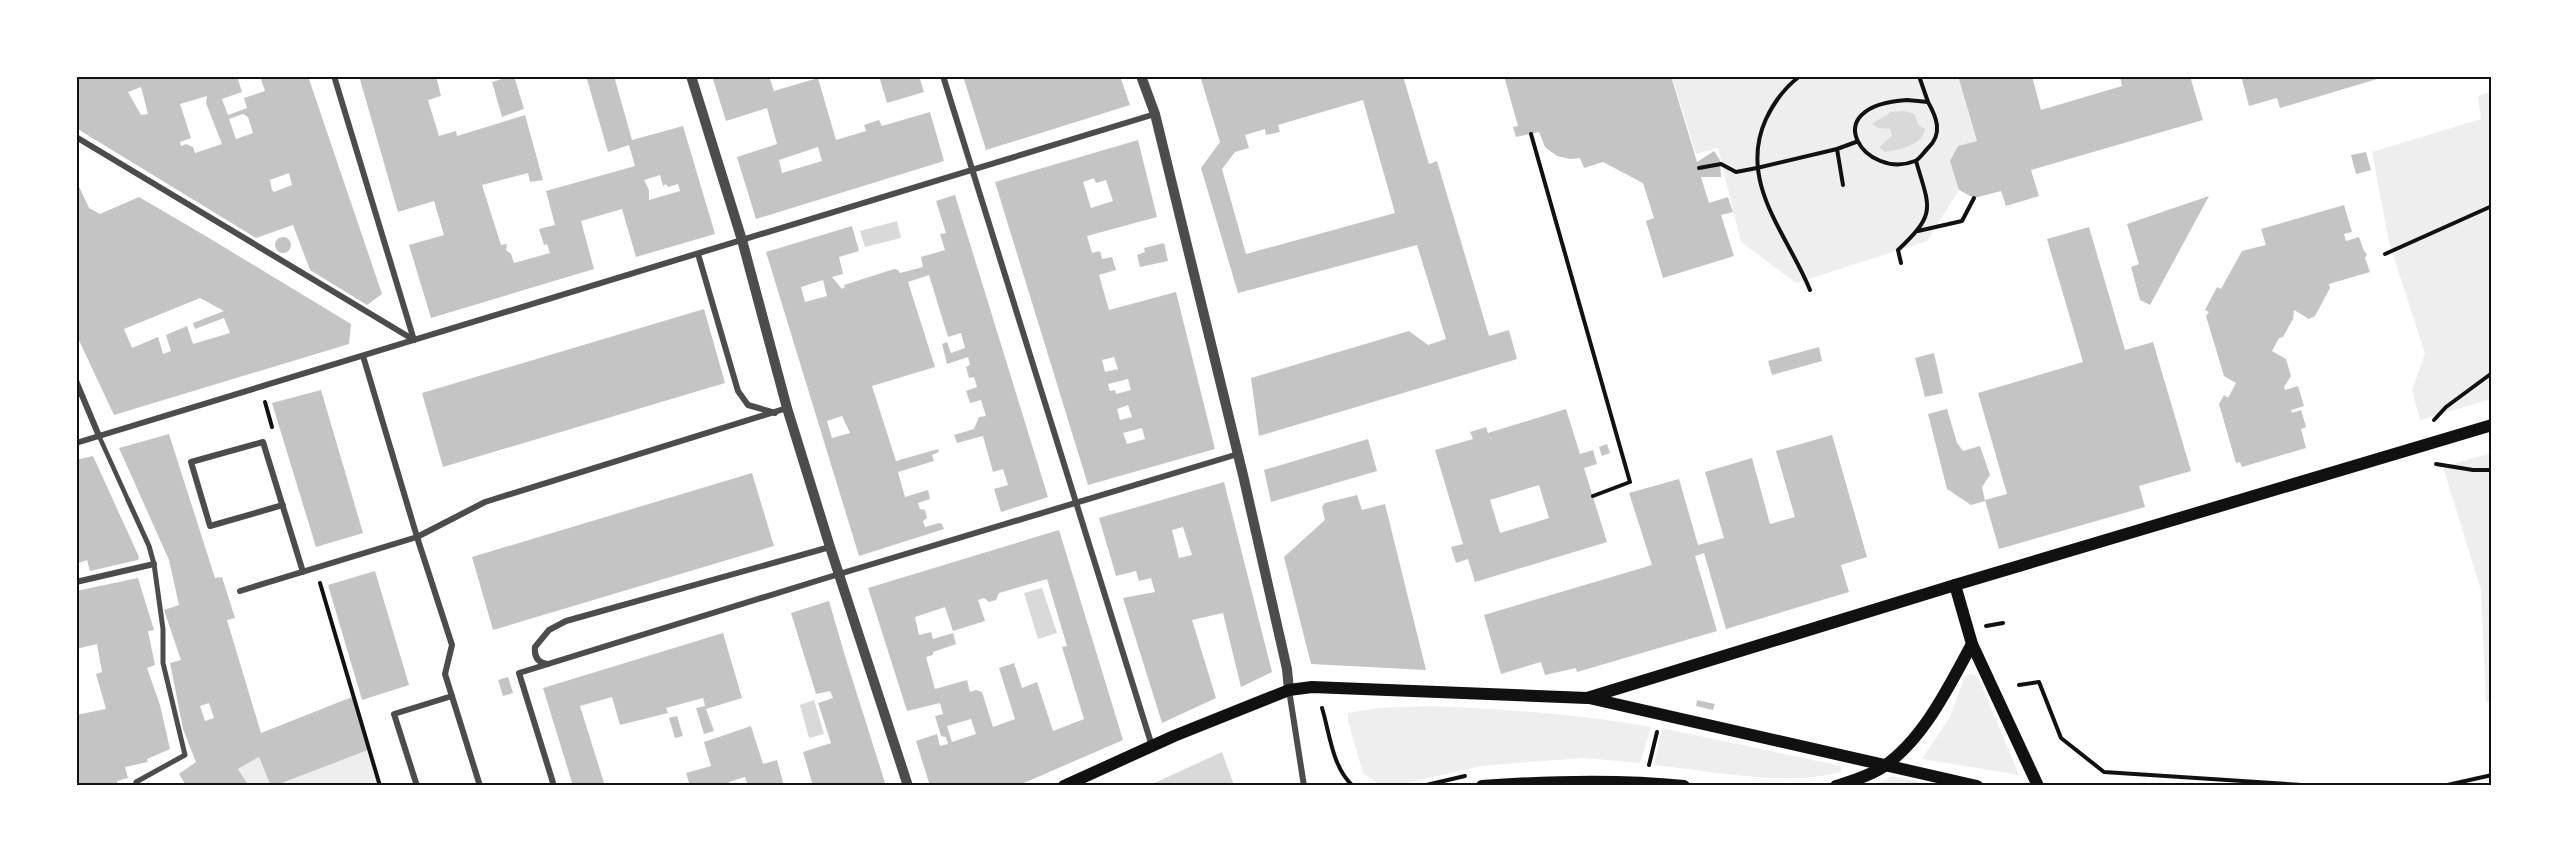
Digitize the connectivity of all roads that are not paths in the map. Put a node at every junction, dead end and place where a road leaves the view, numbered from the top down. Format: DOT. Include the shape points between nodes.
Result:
graph roads {
  1 [pos="334,76"];
  2 [pos="691,76"];
  3 [pos="944,76"];
  4 [pos="1141,76"];
  5 [pos="1155,114"];
  6 [pos="76,137"];
  7 [pos="972,170"];
  8 [pos="742,240"];
  9 [pos="699,254"];
  10 [pos="414,340"];
  11 [pos="363,356"];
  12 [pos="76,381"];
  13 [pos="787,408"];
  14 [pos="774,413"];
  15 [pos="2492,425"];
  16 [pos="99,436"];
  17 [pos="76,443"];
  18 [pos="1238,454"];
  19 [pos="128,500"];
  20 [pos="1076,503"];
  21 [pos="283,505"];
  22 [pos="417,537"];
  23 [pos="830,548"];
  24 [pos="154,564"];
  25 [pos="303,572"];
  26 [pos="838,574"];
  27 [pos="76,582"];
  28 [pos="1955,585"];
  29 [pos="240,591"];
  30 [pos="1972,644"];
  31 [pos="549,664"];
  32 [pos="1289,690"];
  33 [pos="452,696"];
  34 [pos="1587,698"];
  35 [pos="1152,746"];
  36 [pos="1884,766"];
  37 [pos="136,782"];
  38 [pos="1565,783"];
  39 [pos="417,786"];
  40 [pos="480,786"];
  41 [pos="554,786"];
  42 [pos="908,786"];
  43 [pos="1064,786"];
  44 [pos="1304,786"];
  45 [pos="1482,786"];
  46 [pos="1684,786"];
  47 [pos="1836,786"];
  48 [pos="1977,786"];
  49 [pos="2038,786"];
  1 -- 10 [label="street"];
  2 -- 8 [label="street"];
  3 -- 7 [label="street"];
  4 -- 5 [label="street"];
  5 -- 7 [label="street"];
  5 -- 18 [label="street"];
  6 -- 10 [label="street"];
  7 -- 8 [label="street"];
  7 -- 20 [label="street"];
  8 -- 9 [label="street"];
  8 -- 13 [label="street"];
  9 -- 10 [label="street"];
  9 -- 14 [label="street" via="738,391 748,405"];
  10 -- 11 [label="street"];
  11 -- 16 [label="street"];
  11 -- 22 [label="street"];
  12 -- 16 [label="street"];
  13 -- 14 [label="street"];
  13 -- 23 [label="street"];
  14 -- 22 [label="street" via="486,502"];
  15 -- 28 [label="main road"];
  16 -- 17 [label="street"];
  16 -- 19 [label="lane"];
  18 -- 20 [label="street"];
  18 -- 32 [label="street"];
  19 -- 24 [label="street"];
  20 -- 26 [label="street"];
  20 -- 35 [label="street"];
  21 -- 21 [label="street" via="263,442 191,462 210,526"];
  21 -- 25 [label="street"];
  22 -- 25 [label="street"];
  22 -- 33 [label="street" via="452,645 445,674"];
  23 -- 26 [label="street"];
  23 -- 31 [label="street" via="566,621 549,630 535,647 536,658"];
  24 -- 27 [label="street"];
  24 -- 37 [label="street" via="163,628 163,663 185,755"];
  25 -- 29 [label="street"];
  26 -- 31 [label="street"];
  26 -- 42 [label="street"];
  28 -- 30 [label="main road"];
  28 -- 34 [label="main road"];
  30 -- 36 [label="main road" via="1933,715"];
  30 -- 49 [label="main road"];
  31 -- 41 [label="street" via="519,673"];
  32 -- 34 [label="main road" via="1312,687"];
  32 -- 35 [label="main road"];
  32 -- 44 [label="street"];
  33 -- 39 [label="street" via="394,714"];
  33 -- 40 [label="street"];
  34 -- 36 [label="main road"];
  35 -- 43 [label="main road"];
  36 -- 47 [label="main road"];
  36 -- 48 [label="main road"];
  38 -- 45 [label="main road"];
  38 -- 46 [label="main road" via="1647,782"];
}
